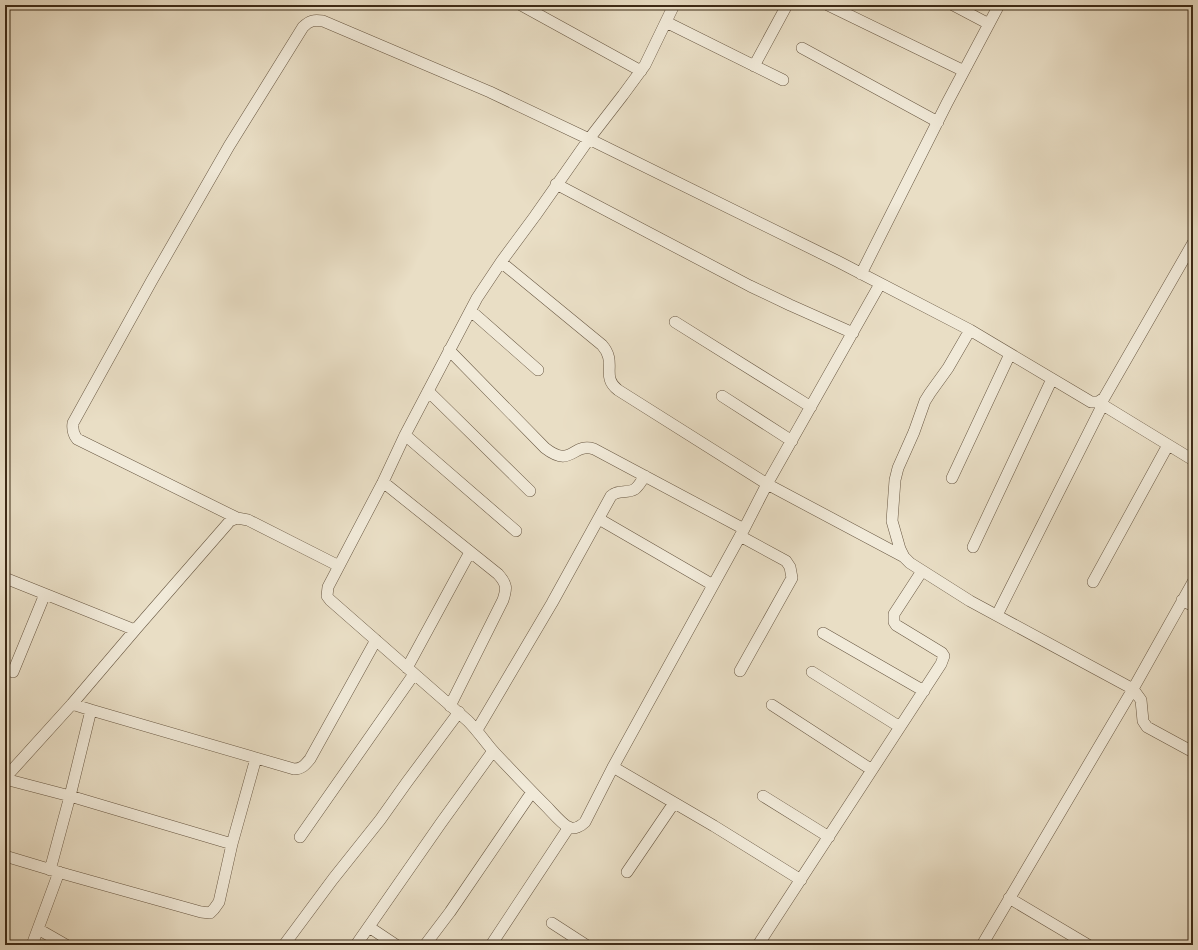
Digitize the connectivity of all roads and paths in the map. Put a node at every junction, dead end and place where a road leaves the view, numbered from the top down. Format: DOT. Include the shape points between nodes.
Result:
graph roads {
  1 [pos="521,5"];
  2 [pos="674,5"];
  3 [pos="787,5"];
  4 [pos="828,5"];
  5 [pos="953,5"];
  6 [pos="999,5"];
  7 [pos="666,22"];
  8 [pos="989,24"];
  9 [pos="802,48"];
  10 [pos="754,66"];
  11 [pos="640,71"];
  12 [pos="964,71"];
  13 [pos="783,80"];
  14 [pos="938,122"];
  15 [pos="589,139"];
  16 [pos="556,184"];
  17 [pos="1193,243"];
  18 [pos="501,262"];
  19 [pos="861,274"];
  20 [pos="880,284"];
  21 [pos="471,311"];
  22 [pos="676,322"];
  23 [pos="970,330"];
  24 [pos="853,333"];
  25 [pos="449,350"];
  26 [pos="1010,354"];
  27 [pos="538,370"];
  28 [pos="1052,379"];
  29 [pos="428,391"];
  30 [pos="722,396"];
  31 [pos="1100,404"];
  32 [pos="811,407"];
  33 [pos="405,435"];
  34 [pos="792,441"];
  35 [pos="1168,445"];
  36 [pos="1193,460"];
  37 [pos="645,476"];
  38 [pos="952,478"];
  39 [pos="383,482"];
  40 [pos="767,484"];
  41 [pos="530,491"];
  42 [pos="237,518"];
  43 [pos="599,519"];
  44 [pos="516,531"];
  45 [pos="742,533"];
  46 [pos="974,546"];
  47 [pos="470,552"];
  48 [pos="904,557"];
  49 [pos="339,566"];
  50 [pos="922,571"];
  51 [pos="5,578"];
  52 [pos="1093,582"];
  53 [pos="1193,582"];
  54 [pos="713,585"];
  55 [pos="45,594"];
  56 [pos="1182,600"];
  57 [pos="1193,606"];
  58 [pos="997,615"];
  59 [pos="135,630"];
  60 [pos="824,633"];
  61 [pos="376,640"];
  62 [pos="411,671"];
  63 [pos="740,671"];
  64 [pos="13,672"];
  65 [pos="812,672"];
  66 [pos="1133,689"];
  67 [pos="924,691"];
  68 [pos="72,704"];
  69 [pos="772,705"];
  70 [pos="454,709"];
  71 [pos="91,710"];
  72 [pos="900,727"];
  73 [pos="477,730"];
  74 [pos="494,751"];
  75 [pos="1193,752"];
  76 [pos="256,758"];
  77 [pos="613,767"];
  78 [pos="872,770"];
  79 [pos="5,779"];
  80 [pos="532,792"];
  81 [pos="70,796"];
  82 [pos="763,796"];
  83 [pos="674,803"];
  84 [pos="569,828"];
  85 [pos="300,837"];
  86 [pos="829,837"];
  87 [pos="232,844"];
  88 [pos="5,856"];
  89 [pos="54,871"];
  90 [pos="627,872"];
  91 [pos="801,880"];
  92 [pos="1009,898"];
  93 [pos="552,923"];
  94 [pos="369,927"];
  95 [pos="38,929"];
  96 [pos="32,945"];
  97 [pos="66,945"];
  98 [pos="284,945"];
  99 [pos="356,945"];
  100 [pos="396,945"];
  101 [pos="425,945"];
  102 [pos="491,945"];
  103 [pos="586,945"];
  104 [pos="758,945"];
  105 [pos="982,945"];
  106 [pos="1088,945"];
  1 -- 11 [label="street"];
  2 -- 7 [label="street"];
  3 -- 10 [label="street"];
  4 -- 12 [label="street"];
  5 -- 8 [label="street"];
  6 -- 8 [label="street"];
  7 -- 10 [label="street"];
  7 -- 11 [label="street" via="651,55"];
  8 -- 12 [label="street"];
  9 -- 14 [label="street"];
  10 -- 13 [label="street"];
  11 -- 15 [label="street"];
  12 -- 14 [label="street"];
  14 -- 19 [label="street"];
  15 -- 16 [label="street"];
  15 -- 19 [label="street"];
  15 -- 42 [label="street" via="490,92 323,21 308,22 303,27 229,146 73,423 72,429 77,439"];
  16 -- 18 [label="street"];
  16 -- 24 [label="street" via="750,286"];
  17 -- 31 [label="street"];
  18 -- 21 [label="street"];
  18 -- 40 [label="street" via="602,345 609,355 609,376 612,385"];
  19 -- 20 [label="street"];
  20 -- 23 [label="street"];
  20 -- 24 [label="street"];
  21 -- 25 [label="street"];
  21 -- 27 [label="street"];
  22 -- 32 [label="street"];
  23 -- 26 [label="street"];
  23 -- 48 [label="street" via="925,401 898,468 892,521"];
  24 -- 32 [label="street"];
  25 -- 29 [label="street"];
  25 -- 37 [label="street" via="551,453 564,457 583,447 590,447"];
  26 -- 28 [label="street"];
  26 -- 38 [label="street"];
  28 -- 31 [label="street" via="1087,401"];
  28 -- 46 [label="street"];
  29 -- 33 [label="street"];
  29 -- 41 [label="street"];
  30 -- 34 [label="street"];
  31 -- 35 [label="street"];
  31 -- 58 [label="street"];
  32 -- 34 [label="street"];
  33 -- 39 [label="street"];
  33 -- 44 [label="street"];
  34 -- 40 [label="street"];
  35 -- 36 [label="street"];
  35 -- 52 [label="street"];
  37 -- 43 [label="street" via="633,490 617,492 611,496"];
  37 -- 45 [label="street"];
  39 -- 47 [label="street"];
  39 -- 49 [label="street"];
  40 -- 45 [label="street"];
  40 -- 48 [label="street"];
  42 -- 49 [label="street" via="248,520"];
  42 -- 59 [label="street" via="230,521"];
  43 -- 54 [label="street"];
  43 -- 73 [label="street"];
  45 -- 54 [label="street"];
  45 -- 63 [label="street" via="786,561 792,578"];
  47 -- 62 [label="street"];
  47 -- 70 [label="street" via="498,574 504,581 506,592"];
  48 -- 50 [label="street"];
  49 -- 61 [label="street" via="328,587 330,600"];
  50 -- 58 [label="street"];
  50 -- 67 [label="street" via="893,618 896,625 944,656"];
  51 -- 55 [label="street"];
  53 -- 56 [label="street"];
  54 -- 77 [label="street"];
  55 -- 59 [label="street"];
  55 -- 64 [label="street"];
  56 -- 57 [label="street"];
  56 -- 66 [label="street"];
  58 -- 66 [label="street"];
  59 -- 68 [label="street"];
  60 -- 67 [label="street"];
  61 -- 62 [label="street"];
  61 -- 76 [label="street" via="306,764 294,769"];
  62 -- 70 [label="street"];
  62 -- 85 [label="street"];
  65 -- 72 [label="street"];
  66 -- 75 [label="street" via="1141,700 1143,721 1147,727"];
  66 -- 92 [label="street"];
  67 -- 72 [label="street"];
  68 -- 71 [label="street"];
  68 -- 79 [label="street"];
  69 -- 78 [label="street"];
  70 -- 73 [label="street"];
  70 -- 98 [label="street" via="380,820"];
  71 -- 76 [label="street"];
  71 -- 81 [label="street"];
  72 -- 78 [label="street"];
  73 -- 74 [label="street"];
  74 -- 80 [label="street"];
  74 -- 94 [label="street"];
  76 -- 87 [label="street"];
  77 -- 83 [label="street"];
  77 -- 84 [label="street" via="585,822 581,826"];
  78 -- 86 [label="street"];
  79 -- 81 [label="street"];
  80 -- 84 [label="street"];
  80 -- 101 [label="street"];
  81 -- 87 [label="street"];
  81 -- 89 [label="street"];
  82 -- 86 [label="street"];
  83 -- 90 [label="street"];
  83 -- 91 [label="street"];
  84 -- 102 [label="street"];
  86 -- 91 [label="street"];
  87 -- 89 [label="street" via="219,902 210,913"];
  88 -- 89 [label="street"];
  89 -- 95 [label="street"];
  91 -- 104 [label="street"];
  92 -- 105 [label="street"];
  92 -- 106 [label="street"];
  93 -- 103 [label="street"];
  94 -- 99 [label="street"];
  94 -- 100 [label="street"];
  95 -- 96 [label="street"];
  95 -- 97 [label="street"];
}
